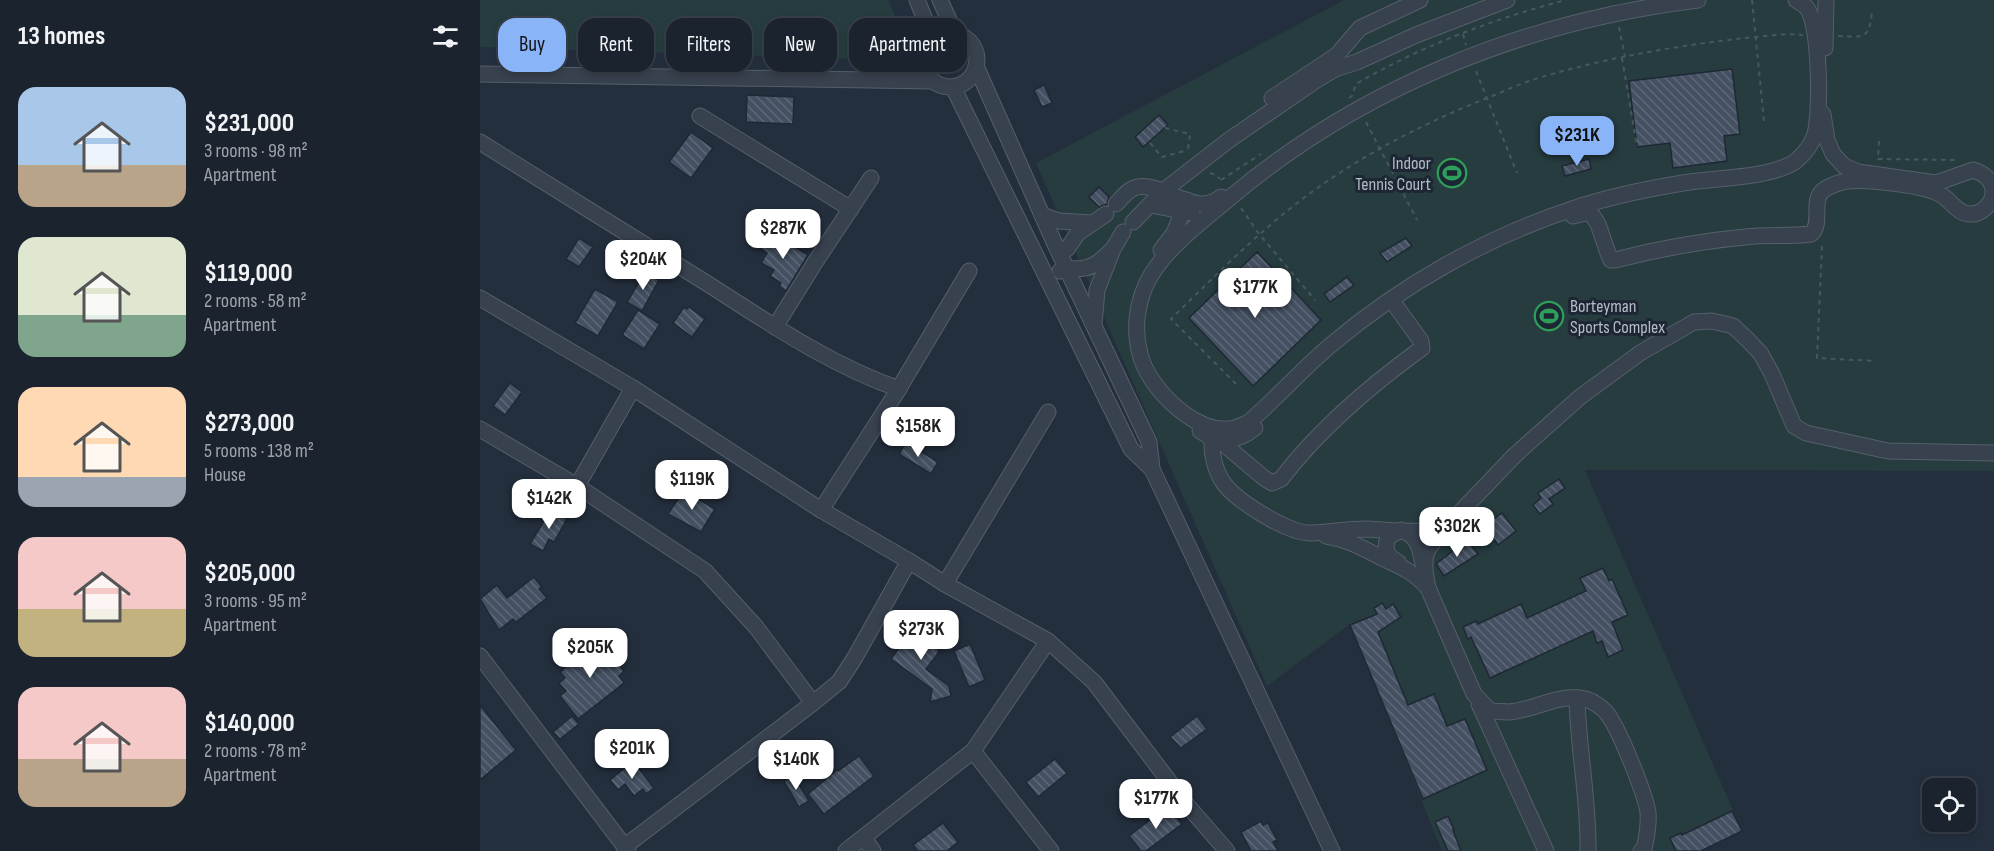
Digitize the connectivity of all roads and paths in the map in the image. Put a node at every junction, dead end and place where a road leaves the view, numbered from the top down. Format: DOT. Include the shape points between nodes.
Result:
graph roads {
  1 [pos="917,0"];
  2 [pos="940,0"];
  3 [pos="1420,0"];
  4 [pos="1507,0"];
  5 [pos="1654,0"];
  6 [pos="1698,0"];
  7 [pos="1752,0"];
  8 [pos="1796,0"];
  9 [pos="1826,0"];
  10 [pos="1872,12"];
  11 [pos="924,18"];
  12 [pos="948,18"];
  13 [pos="1821,36"];
  14 [pos="1755,37"];
  15 [pos="967,39"];
  16 [pos="1344,48"];
  17 [pos="1622,58"];
  18 [pos="1351,63"];
  19 [pos="976,66"];
  20 [pos="926,72"];
  21 [pos="480,74"];
  22 [pos="932,81"];
  23 [pos="953,87"];
  24 [pos="1486,98"];
  25 [pos="1359,109"];
  26 [pos="700,116"];
  27 [pos="1764,122"];
  28 [pos="1165,128"];
  29 [pos="1879,141"];
  30 [pos="480,142"];
  31 [pos="1150,143"];
  32 [pos="1637,147"];
  33 [pos="1380,148"];
  34 [pos="1193,157"];
  35 [pos="1959,160"];
  36 [pos="1517,173"];
  37 [pos="871,178"];
  38 [pos="1792,178"];
  39 [pos="1807,186"];
  40 [pos="1993,186"];
  41 [pos="1162,192"];
  42 [pos="1230,193"];
  43 [pos="1815,204"];
  44 [pos="1150,205"];
  45 [pos="1185,206"];
  46 [pos="850,209"];
  47 [pos="1042,215"];
  48 [pos="1103,215"];
  49 [pos="1207,217"];
  50 [pos="1417,220"];
  51 [pos="1259,234"];
  52 [pos="1122,235"];
  53 [pos="1822,246"];
  54 [pos="1067,249"];
  55 [pos="1066,268"];
  56 [pos="969,271"];
  57 [pos="1046,280"];
  58 [pos="480,298"];
  59 [pos="1315,300"];
  60 [pos="1395,305"];
  61 [pos="775,327"];
  62 [pos="1094,328"];
  63 [pos="1875,361"];
  64 [pos="1236,384"];
  65 [pos="633,388"];
  66 [pos="899,389"];
  67 [pos="1048,412"];
  68 [pos="480,429"];
  69 [pos="1216,439"];
  70 [pos="1994,453"];
  71 [pos="1152,470"];
  72 [pos="577,486"];
  73 [pos="821,510"];
  74 [pos="1449,524"];
  75 [pos="1401,530"];
  76 [pos="1311,533"];
  77 [pos="1421,552"];
  78 [pos="909,561"];
  79 [pos="1401,564"];
  80 [pos="1424,578"];
  81 [pos="945,584"];
  82 [pos="1048,642"];
  83 [pos="480,656"];
  84 [pos="1474,694"];
  85 [pos="1577,698"];
  86 [pos="813,703"];
  87 [pos="973,751"];
  88 [pos="864,838"];
  89 [pos="626,849"];
  90 [pos="846,851"];
  91 [pos="873,851"];
  92 [pos="1051,851"];
  93 [pos="1227,851"];
  94 [pos="1332,851"];
  95 [pos="1546,851"];
  96 [pos="1588,851"];
  97 [pos="1641,851"];
  1 -- 11 [label="street"];
  2 -- 12 [label="street"];
  3 -- 16 [label="street" via="1360,28"];
  4 -- 18 [label="street"];
  5 -- 42 [label="street" via="1536,26 1435,64 1335,115 1281,150"];
  6 -- 25 [label="street" via="1648,7 1530,35 1410,82"];
  7 -- 14 [label="path"];
  8 -- 13 [label="street" via="1806,8"];
  9 -- 13 [label="street"];
  10 -- 13 [label="path" via="1870,28 1864,35"];
  13 -- 14 [label="path"];
  13 -- 40 [label="street" via="1824,126 1830,148 1844,166 1858,172 1928,182 1944,181 1973,170 1986,176"];
  13 -- 49 [label="street" via="1815,133 1797,160 1768,172 1684,183 1600,201 1546,218 1477,248 1362,320 1317,356 1249,422 1237,428 1208,427 1165,397 1140,356 1136,329 1141,297 1152,273"];
  14 -- 17 [label="path"];
  14 -- 27 [label="path"];
  15 -- 19 [label="street" via="977,57"];
  16 -- 18 [label="street"];
  16 -- 34 [label="street"];
  17 -- 24 [label="path" via="1537,79"];
  17 -- 32 [label="path"];
  18 -- 34 [label="street" via="1335,69"];
  19 -- 23 [label="street" via="968,80"];
  19 -- 47 [label="street"];
  20 -- 22 [label="street"];
  21 -- 22 [label="street"];
  22 -- 23 [label="street"];
  23 -- 57 [label="street"];
  24 -- 33 [label="path"];
  24 -- 36 [label="path"];
  25 -- 33 [label="path"];
  25 -- 42 [label="street"];
  26 -- 46 [label="street"];
  28 -- 34 [label="path" via="1190,134"];
  29 -- 35 [label="path" via="1878,159"];
  30 -- 61 [label="street"];
  31 -- 34 [label="path" via="1162,157"];
  33 -- 50 [label="path"];
  33 -- 51 [label="path" via="1306,196"];
  34 -- 41 [label="street"];
  34 -- 42 [label="path" via="1202,170 1216,175"];
  37 -- 46 [label="street"];
  38 -- 43 [label="street" via="1674,190 1623,201 1605,206 1602,224 1614,254 1712,235 1810,228"];
  39 -- 43 [label="street"];
  40 -- 43 [label="street" via="1989,204 1975,214 1965,214 1933,191 1870,181 1844,181 1831,186 1820,193"];
  41 -- 44 [label="street"];
  41 -- 45 [label="street"];
  41 -- 48 [label="street" via="1137,187"];
  42 -- 45 [label="street" via="1210,205"];
  42 -- 49 [label="street"];
  42 -- 51 [label="path"];
  43 -- 60 [label="street" via="1816,228 1811,234 1692,243 1611,260 1595,217 1587,211 1489,250"];
  44 -- 45 [label="street"];
  44 -- 52 [label="street"];
  45 -- 49 [label="street"];
  45 -- 69 [label="street" via="1173,233 1135,291 1130,312 1130,351 1152,394 1183,420"];
  46 -- 61 [label="street"];
  47 -- 48 [label="street" via="1059,221"];
  47 -- 55 [label="street"];
  48 -- 52 [label="street"];
  48 -- 54 [label="street" via="1078,233"];
  51 -- 59 [label="path"];
  51 -- 64 [label="path" via="1170,319"];
  52 -- 55 [label="street" via="1098,263"];
  52 -- 62 [label="street" via="1097,290"];
  53 -- 63 [label="path" via="1817,358"];
  55 -- 57 [label="street"];
  55 -- 62 [label="street"];
  56 -- 66 [label="street"];
  57 -- 71 [label="street" via="1131,449"];
  58 -- 65 [label="street"];
  60 -- 69 [label="street" via="1342,343 1247,434 1233,440"];
  60 -- 69 [label="street" via="1422,348 1340,416 1281,479 1272,483"];
  61 -- 66 [label="street" via="832,360"];
  62 -- 71 [label="street" via="1149,442"];
  65 -- 72 [label="street"];
  65 -- 73 [label="street"];
  66 -- 73 [label="street"];
  67 -- 81 [label="street"];
  68 -- 72 [label="street"];
  69 -- 76 [label="street" via="1211,450 1215,467 1236,496 1284,526"];
  70 -- 74 [label="street" via="1888,451 1806,432 1794,426 1772,374 1748,340 1733,326 1694,322 1580,397 1515,455"];
  71 -- 94 [label="street"];
  72 -- 86 [label="street" via="705,571 756,627"];
  73 -- 78 [label="street"];
  74 -- 75 [label="street" via="1418,532"];
  74 -- 80 [label="street" via="1425,554"];
  75 -- 76 [label="street"];
  75 -- 77 [label="street" via="1417,541"];
  75 -- 79 [label="street" via="1388,537 1386,551"];
  76 -- 80 [label="street" via="1352,542"];
  77 -- 79 [label="street" via="1413,562"];
  77 -- 80 [label="street"];
  78 -- 81 [label="street"];
  78 -- 86 [label="street" via="839,682"];
  79 -- 80 [label="street"];
  80 -- 84 [label="street"];
  81 -- 82 [label="street"];
  82 -- 87 [label="street"];
  82 -- 93 [label="street" via="1094,682"];
  83 -- 89 [label="street"];
  84 -- 85 [label="street" via="1490,711 1509,712 1566,697"];
  84 -- 95 [label="street"];
  85 -- 96 [label="street"];
  85 -- 97 [label="street" via="1588,699 1604,710 1616,727 1647,811 1649,829"];
  86 -- 89 [label="street"];
  87 -- 88 [label="street"];
  87 -- 92 [label="street"];
  88 -- 90 [label="street"];
  88 -- 91 [label="street"];
}
